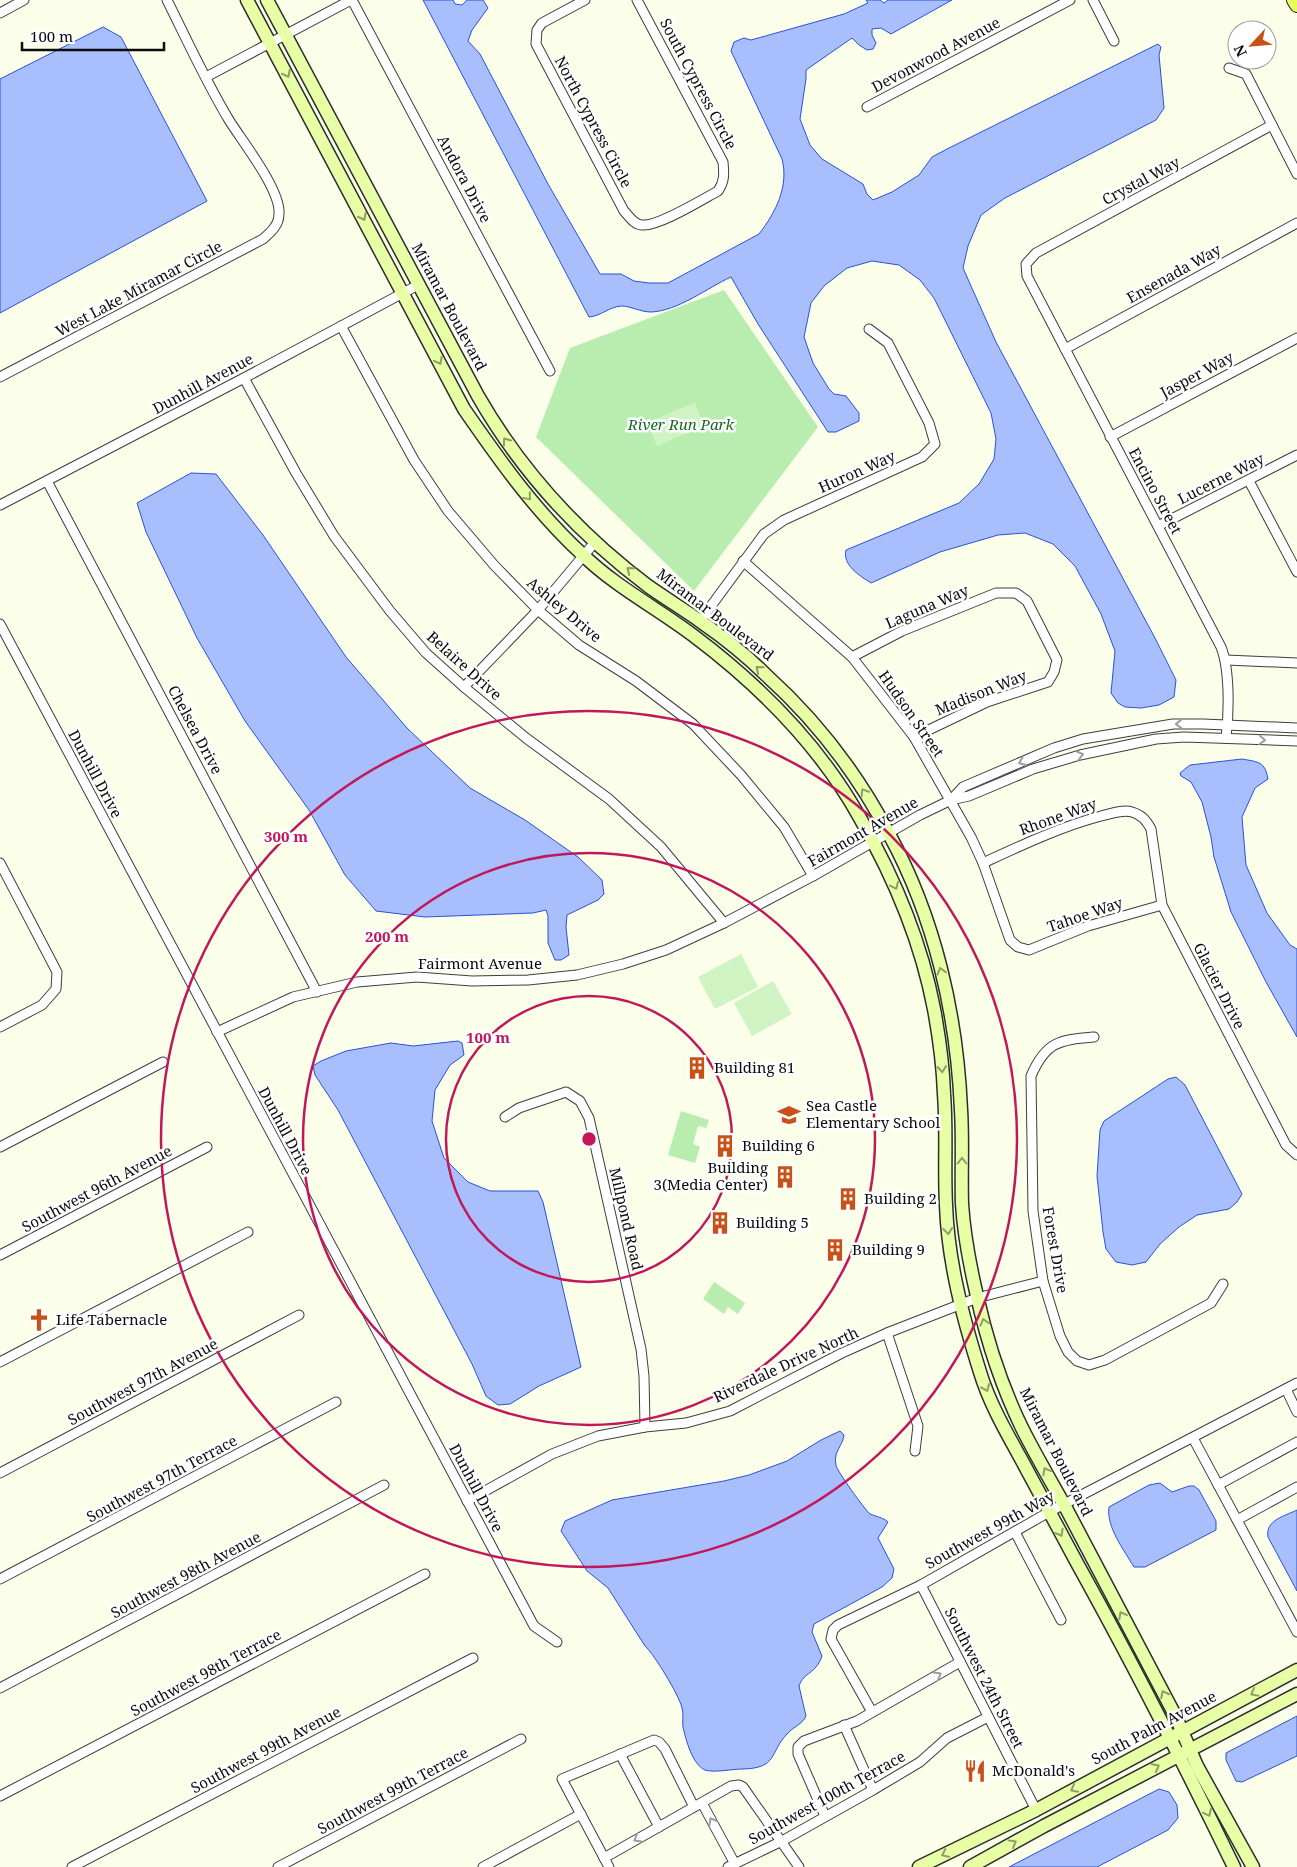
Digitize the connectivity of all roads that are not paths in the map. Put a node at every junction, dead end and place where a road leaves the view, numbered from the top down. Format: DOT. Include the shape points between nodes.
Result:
graph roads {
  1 [pos="24,0"];
  2 [pos="167,0"];
  3 [pos="247,0"];
  4 [pos="268,0"];
  5 [pos="352,0"];
  6 [pos="585,0"];
  7 [pos="637,0"];
  8 [pos="1070,0"];
  9 [pos="1093,0"];
  10 [pos="1294,0"];
  11 [pos="1297,5"];
  12 [pos="0,12"];
  13 [pos="285,34"];
  14 [pos="1114,41"];
  15 [pos="270,42"];
  16 [pos="1235,70"];
  17 [pos="206,76"];
  18 [pos="867,107"];
  19 [pos="1272,125"];
  20 [pos="1297,174"];
  21 [pos="635,223"];
  22 [pos="1297,223"];
  23 [pos="1026,264"];
  24 [pos="418,285"];
  25 [pos="403,293"];
  26 [pos="342,326"];
  27 [pos="869,329"];
  28 [pos="1297,338"];
  29 [pos="1065,349"];
  30 [pos="550,371"];
  31 [pos="0,377"];
  32 [pos="244,378"];
  33 [pos="1110,436"];
  34 [pos="1297,456"];
  35 [pos="48,481"];
  36 [pos="1249,481"];
  37 [pos="0,505"];
  38 [pos="1158,526"];
  39 [pos="595,542"];
  40 [pos="583,556"];
  41 [pos="743,561"];
  42 [pos="1297,572"];
  43 [pos="538,610"];
  44 [pos="700,621"];
  45 [pos="0,624"];
  46 [pos="852,657"];
  47 [pos="1226,660"];
  48 [pos="1297,663"];
  49 [pos="1054,672"];
  50 [pos="464,687"];
  51 [pos="1228,725"];
  52 [pos="1297,728"];
  53 [pos="914,737"];
  54 [pos="1226,738"];
  55 [pos="1297,741"];
  56 [pos="951,800"];
  57 [pos="1145,818"];
  58 [pos="889,834"];
  59 [pos="873,843"];
  60 [pos="0,863"];
  61 [pos="983,863"];
  62 [pos="813,876"];
  63 [pos="1162,905"];
  64 [pos="724,923"];
  65 [pos="1018,947"];
  66 [pos="317,992"];
  67 [pos="0,1027"];
  68 [pos="217,1032"];
  69 [pos="1094,1037"];
  70 [pos="163,1062"];
  71 [pos="505,1117"];
  72 [pos="0,1147"];
  73 [pos="207,1147"];
  74 [pos="1297,1155"];
  75 [pos="248,1232"];
  76 [pos="0,1256"];
  77 [pos="1043,1280"];
  78 [pos="1224,1284"];
  79 [pos="977,1298"];
  80 [pos="960,1304"];
  81 [pos="299,1315"];
  82 [pos="887,1333"];
  83 [pos="0,1362"];
  84 [pos="1297,1383"];
  85 [pos="1286,1389"];
  86 [pos="336,1402"];
  87 [pos="1297,1412"];
  88 [pos="645,1427"];
  89 [pos="1193,1438"];
  90 [pos="1297,1442"];
  91 [pos="915,1451"];
  92 [pos="0,1472"];
  93 [pos="1218,1485"];
  94 [pos="384,1486"];
  95 [pos="1297,1487"];
  96 [pos="467,1501"];
  97 [pos="1064,1504"];
  98 [pos="1049,1512"];
  99 [pos="1237,1520"];
  100 [pos="1015,1532"];
  101 [pos="425,1574"];
  102 [pos="0,1579"];
  103 [pos="921,1584"];
  104 [pos="1061,1620"];
  105 [pos="1297,1632"];
  106 [pos="557,1642"];
  107 [pos="473,1658"];
  108 [pos="960,1662"];
  109 [pos="1297,1670"];
  110 [pos="0,1688"];
  111 [pos="1297,1694"];
  112 [pos="872,1712"];
  113 [pos="988,1717"];
  114 [pos="844,1725"];
  115 [pos="1182,1732"];
  116 [pos="1170,1738"];
  117 [pos="521,1739"];
  118 [pos="1185,1752"];
  119 [pos="620,1754"];
  120 [pos="873,1790"];
  121 [pos="0,1796"];
  122 [pos="698,1805"];
  123 [pos="1036,1810"];
  124 [pos="581,1814"];
  125 [pos="825,1816"];
  126 [pos="659,1827"];
  127 [pos="782,1841"];
  128 [pos="604,1858"];
  129 [pos="732,1865"];
  130 [pos="72,1867"];
  131 [pos="278,1867"];
  132 [pos="483,1867"];
  133 [pos="609,1867"];
  134 [pos="799,1867"];
  135 [pos="919,1867"];
  136 [pos="970,1867"];
  137 [pos="1234,1867"];
  138 [pos="1254,1867"];
  1 -- 12 [label="street"];
  2 -- 17 [label="street"];
  3 -- 15 [label="street, Miramar Boulevard"];
  4 -- 13 [label="street, Miramar Boulevard"];
  5 -- 13 [label="street"];
  5 -- 30 [label="street, Andora Drive"];
  6 -- 21 [label="street, North Cypress Circle" via="542,23 537,30 536,44 624,211"];
  7 -- 21 [label="street, South Cypress Circle" via="724,162 724,176 718,191 656,223"];
  8 -- 18 [label="street, Devonwood Avenue"];
  9 -- 14 [label="street"];
  10 -- 11 [label="main road"];
  13 -- 15 [label="street"];
  13 -- 24 [label="street, Miramar Boulevard"];
  15 -- 17 [label="street"];
  15 -- 25 [label="street, Miramar Boulevard, one-way"];
  16 -- 19 [label="street" via="1246,74"];
  17 -- 31 [label="street, West Lake Miramar Circle" via="276,197 279,214 274,230 263,239"];
  19 -- 20 [label="street"];
  19 -- 23 [label="street, Crystal Way" via="1036,253"];
  22 -- 29 [label="street, Ensenada Way"];
  23 -- 29 [label="street, Encino Street" via="1027,276"];
  24 -- 25 [label="street, Dunhill Avenue"];
  39 -- 24 [label="street, Miramar Boulevard, one-way" via="543,489 495,426"];
  25 -- 26 [label="street, Dunhill Avenue"];
  25 -- 40 [label="street, Miramar Boulevard, one-way" via="464,409 483,437 526,495"];
  26 -- 32 [label="street, Dunhill Avenue"];
  26 -- 43 [label="street, Ashley Drive" via="414,460 448,511"];
  27 -- 41 [label="street, Huron Way" via="888,343 930,423 935,444 922,457 784,520 764,534"];
  28 -- 33 [label="street, Jasper Way"];
  29 -- 33 [label="street, Encino Street"];
  32 -- 35 [label="street, Dunhill Avenue"];
  32 -- 50 [label="street, Belaire Drive" via="334,536 420,646"];
  33 -- 38 [label="street, Encino Street"];
  34 -- 36 [label="street, Lucerne Way"];
  35 -- 37 [label="street, Dunhill Avenue"];
  35 -- 66 [label="street, Chelsea Drive"];
  36 -- 38 [label="street, Lucerne Way"];
  36 -- 42 [label="street"];
  38 -- 47 [label="street, Encino Street"];
  39 -- 40 [label="street"];
  44 -- 39 [label="street, Miramar Boulevard, one-way" via="648,586"];
  40 -- 43 [label="street"];
  40 -- 59 [label="street, Miramar Boulevard" via="691,634 779,711 838,784"];
  41 -- 44 [label="street, Huron Way"];
  41 -- 46 [label="street, Hudson Street"];
  43 -- 50 [label="street"];
  43 -- 62 [label="street, Ashley Drive" via="579,645 636,681 693,724 741,775 784,828"];
  58 -- 44 [label="street, Miramar Boulevard, one-way" via="856,779 803,712 764,672"];
  45 -- 68 [label="street, Dunhill Drive"];
  46 -- 49 [label="street, Laguna Way" via="957,607 996,593 1016,593 1026,601 1057,660"];
  46 -- 53 [label="street, Hudson Street"];
  47 -- 48 [label="street"];
  47 -- 51 [label="street, Encino Street"];
  49 -- 53 [label="street, Madison Way" via="1048,682 987,702"];
  50 -- 64 [label="street, Belaire Drive" via="616,805 661,847"];
  51 -- 52 [label="street, Fairmont Avenue"];
  51 -- 54 [label="street, Encino Street"];
  51 -- 56 [label="street, Fairmont Avenue, one-way" via="1173,724 1083,739 963,787"];
  53 -- 56 [label="street, Hudson Street"];
  54 -- 55 [label="street, Fairmont Avenue, one-way"];
  56 -- 54 [label="street, Fairmont Avenue, one-way" via="1080,755 1156,739"];
  56 -- 58 [label="street, Fairmont Avenue"];
  56 -- 61 [label="street, Hudson Street"];
  57 -- 61 [label="street, Rhone Way" via="1130,811 1082,821"];
  57 -- 63 [label="street, Glacier Drive" via="1151,829"];
  58 -- 59 [label="street, Fairmont Avenue"];
  79 -- 58 [label="street, Miramar Boulevard, one-way" via="965,1237 961,1108 947,994 915,886"];
  59 -- 62 [label="street, Fairmont Avenue"];
  59 -- 80 [label="street, Miramar Boulevard, one-way" via="897,889 911,926 933,1006 944,1092 946,1206"];
  60 -- 67 [label="street" via="57,972 56,989 42,1005"];
  61 -- 65 [label="street, Hudson Street" via="1010,940"];
  62 -- 64 [label="street, Fairmont Avenue"];
  63 -- 65 [label="street, Tahoe Way" via="1088,926 1029,950"];
  63 -- 74 [label="street, Glacier Drive" via="1286,1145"];
  64 -- 66 [label="street, Fairmont Avenue" via="666,950 577,975 528,980 388,978"];
  66 -- 68 [label="street, Fairmont Avenue" via="293,998"];
  68 -- 96 [label="street, Dunhill Drive"];
  69 -- 77 [label="street, Forest Drive" via="1066,1039 1051,1046 1038,1059 1031,1076 1033,1211"];
  70 -- 72 [label="street"];
  71 -- 88 [label="street, Millpond Road" via="519,1108 566,1092 580,1101 589,1118 641,1349"];
  73 -- 76 [label="street, Southwest 96th Avenue"];
  75 -- 83 [label="street"];
  77 -- 78 [label="street, Forest Drive" via="1068,1352 1077,1361 1089,1364 1105,1360 1211,1303"];
  77 -- 79 [label="street, Riverdale Drive North"];
  79 -- 80 [label="street, Riverdale Drive North"];
  97 -- 79 [label="street, Miramar Boulevard, one-way" via="1014,1409 991,1350"];
  80 -- 82 [label="street, Riverdale Drive North"];
  80 -- 98 [label="street, Miramar Boulevard, one-way" via="981,1377"];
  81 -- 92 [label="street, Southwest 97th Avenue"];
  82 -- 88 [label="street, Riverdale Drive North" via="730,1411 686,1423"];
  82 -- 91 [label="street" via="918,1426"];
  84 -- 85 [label="street, Southwest 99th Way"];
  85 -- 87 [label="street"];
  85 -- 89 [label="street, Southwest 99th Way"];
  86 -- 102 [label="street, Southwest 97th Terrace"];
  88 -- 96 [label="street, Riverdale Drive North" via="598,1436 552,1454"];
  89 -- 93 [label="street"];
  89 -- 97 [label="street, Southwest 99th Way"];
  90 -- 93 [label="street"];
  93 -- 99 [label="street"];
  94 -- 110 [label="street, Southwest 98th Avenue"];
  95 -- 99 [label="street"];
  96 -- 106 [label="street, Dunhill Drive" via="534,1626"];
  97 -- 98 [label="street, Southwest 99th Way"];
  115 -- 97 [label="street, Miramar Boulevard, one-way"];
  98 -- 100 [label="street, Southwest 99th Way"];
  98 -- 116 [label="street, Miramar Boulevard, one-way"];
  99 -- 105 [label="street"];
  100 -- 103 [label="street, Southwest 99th Way"];
  100 -- 104 [label="street"];
  101 -- 121 [label="street, Southwest 98th Terrace"];
  103 -- 108 [label="street, Southwest 24th Street"];
  103 -- 112 [label="street, Southwest 99th Way" via="833,1630 832,1639"];
  107 -- 130 [label="street, Southwest 99th Avenue"];
  112 -- 108 [label="street, one-way"];
  108 -- 113 [label="street, Southwest 24th Street"];
  109 -- 115 [label="street, South Palm Avenue, one-way"];
  111 -- 118 [label="street"];
  112 -- 114 [label="street"];
  113 -- 120 [label="street, Southwest 100th Terrace" via="947,1738 920,1762"];
  113 -- 123 [label="street, Southwest 24th Street"];
  114 -- 120 [label="street"];
  114 -- 125 [label="street" via="798,1746 798,1754"];
  115 -- 116 [label="street, South Palm Avenue"];
  115 -- 118 [label="street, Miramar Boulevard"];
  116 -- 118 [label="street, Miramar Boulevard"];
  116 -- 123 [label="street, South Palm Avenue, one-way"];
  117 -- 131 [label="street, Southwest 99th Terrace"];
  136 -- 118 [label="street, one-way"];
  118 -- 137 [label="street, one-way"];
  118 -- 138 [label="street" via="1197,1766"];
  119 -- 122 [label="street" via="654,1740 659,1742"];
  119 -- 124 [label="street" via="562,1779"];
  119 -- 126 [label="street"];
  120 -- 125 [label="street, Southwest 100th Terrace"];
  122 -- 126 [label="street"];
  122 -- 127 [label="street" via="731,1786 739,1785"];
  129 -- 122 [label="street, one-way" via="722,1839"];
  123 -- 135 [label="street, South Palm Avenue, one-way"];
  124 -- 128 [label="street"];
  124 -- 132 [label="street"];
  125 -- 127 [label="street, Southwest 100th Terrace"];
  126 -- 128 [label="street, one-way"];
  127 -- 129 [label="street, Southwest 100th Terrace"];
  127 -- 134 [label="street"];
  128 -- 133 [label="street"];
}
